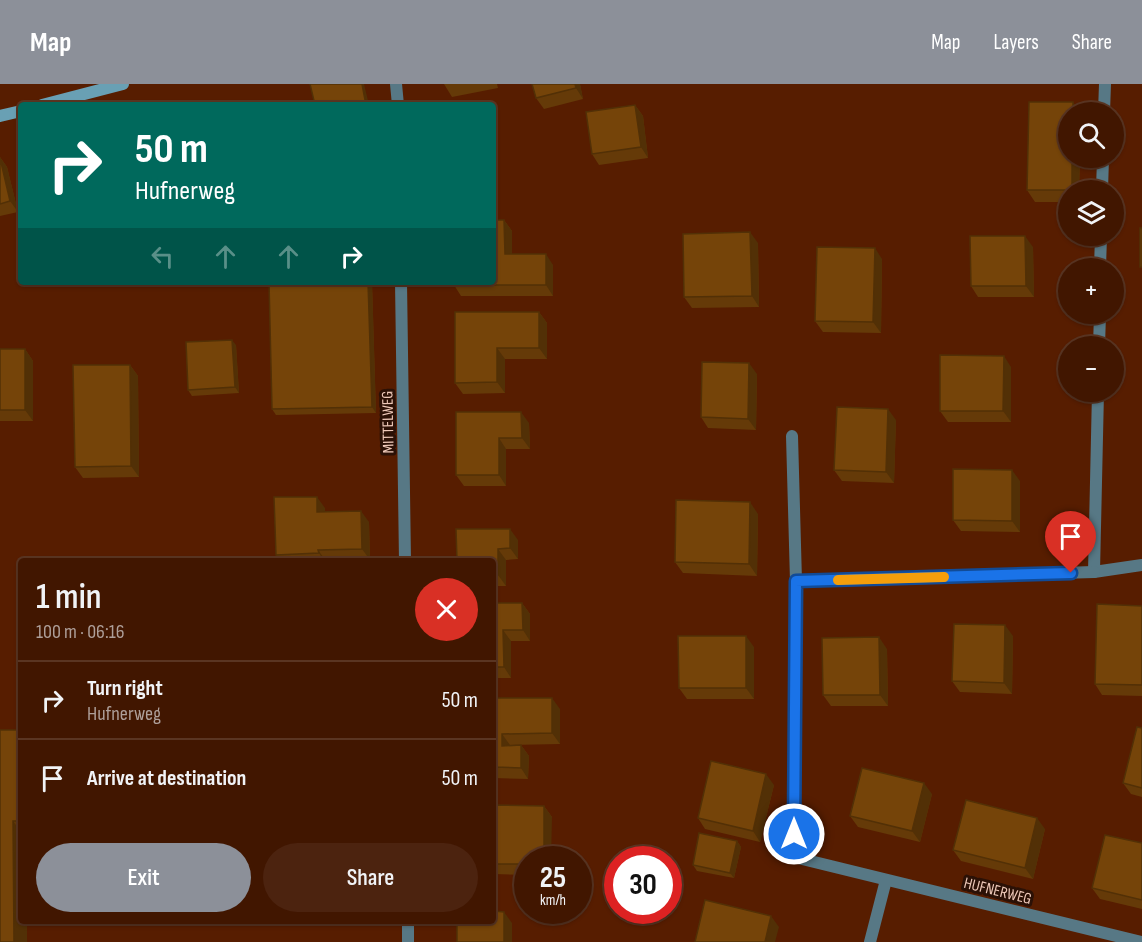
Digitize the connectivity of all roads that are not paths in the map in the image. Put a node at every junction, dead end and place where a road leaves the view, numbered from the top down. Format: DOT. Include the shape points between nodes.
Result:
graph roads {
  1 [pos="123,84"];
  2 [pos="396,84"];
  3 [pos="1105,84"];
  4 [pos="54,102"];
  5 [pos="398,102"];
  6 [pos="1104,102"];
  7 [pos="18,112"];
  8 [pos="0,116"];
  9 [pos="401,285"];
  10 [pos="1098,402"];
  11 [pos="792,436"];
  12 [pos="405,558"];
  13 [pos="1142,565"];
  14 [pos="1094,572"];
  15 [pos="796,581"];
  16 [pos="886,880"];
  17 [pos="408,924"];
  18 [pos="1100,937"];
  19 [pos="408,942"];
  20 [pos="870,942"];
  21 [pos="1141,942"];
  1 -- 4 [label="street"];
  2 -- 5 [label="street"];
  3 -- 6 [label="street"];
  7 -- 8 [label="street"];
  9 -- 12 [label="street, MITTELWEG"];
  10 -- 14 [label="street"];
  11 -- 15 [label="street, HUFNERWEG"];
  13 -- 14 [label="street"];
  14 -- 15 [label="street"];
  15 -- 16 [label="street, HUFNERWEG" via="794,857"];
  16 -- 18 [label="street, HUFNERWEG"];
  16 -- 20 [label="street"];
  17 -- 19 [label="street"];
  18 -- 21 [label="street, HUFNERWEG"];
}
